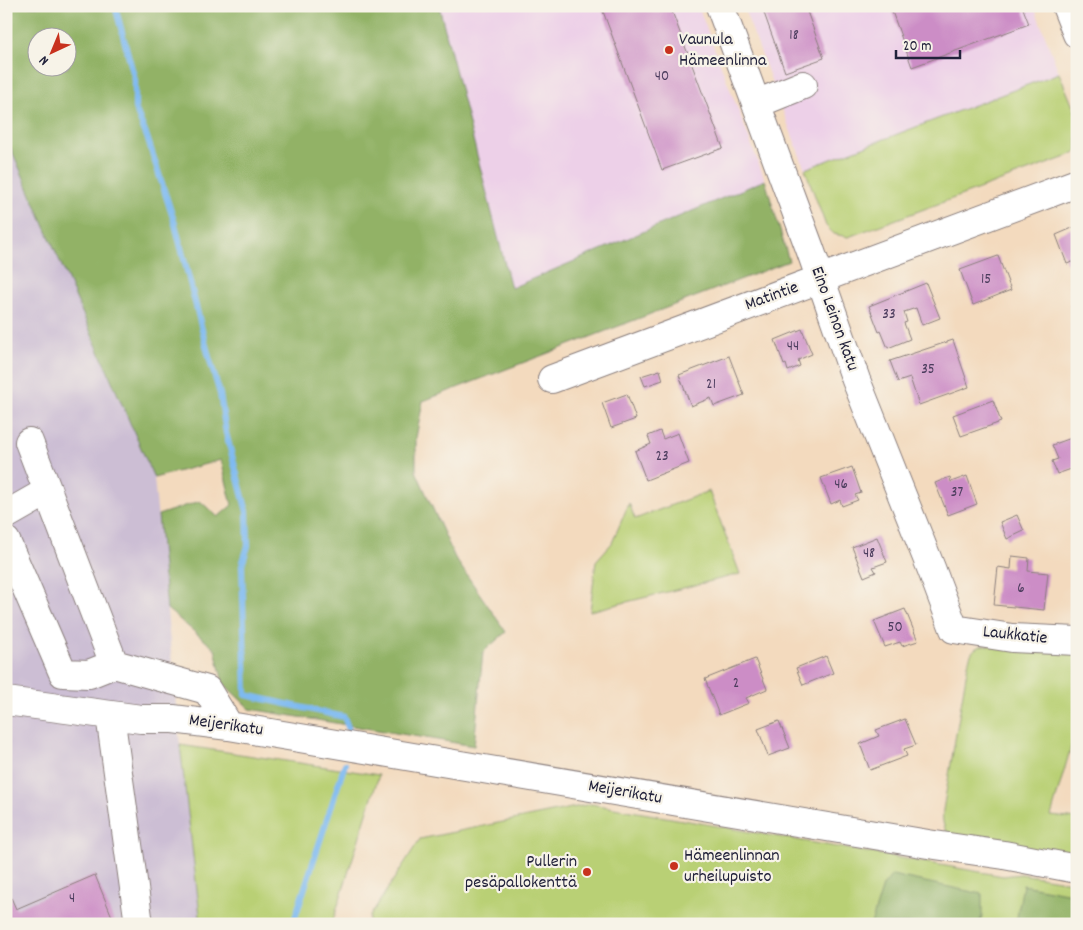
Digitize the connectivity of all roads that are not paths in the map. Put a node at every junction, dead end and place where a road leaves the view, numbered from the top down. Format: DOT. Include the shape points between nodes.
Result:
graph roads {
  1 [pos="720,6"];
  2 [pos="1066,6"];
  3 [pos="1077,34"];
  4 [pos="803,85"];
  5 [pos="756,104"];
  6 [pos="1077,183"];
  7 [pos="820,279"];
  8 [pos="552,379"];
  9 [pos="30,442"];
  10 [pos="48,492"];
  11 [pos="6,514"];
  12 [pos="6,541"];
  13 [pos="954,629"];
  14 [pos="1077,641"];
  15 [pos="114,664"];
  16 [pos="6,701"];
  17 [pos="110,714"];
  18 [pos="228,726"];
  19 [pos="1077,869"];
  20 [pos="139,924"];
  1 -- 5 [label="street, Eino Leinon katu"];
  2 -- 3 [label="street"];
  4 -- 5 [label="street"];
  5 -- 7 [label="street, Eino Leinon katu"];
  6 -- 7 [label="street, Matintie"];
  7 -- 8 [label="street, Matintie"];
  7 -- 13 [label="street, Eino Leinon katu"];
  9 -- 10 [label="street"];
  10 -- 11 [label="street"];
  10 -- 15 [label="street"];
  12 -- 15 [label="street" via="63,673 89,674"];
  13 -- 14 [label="street, Laukkatie" via="1012,638"];
  15 -- 18 [label="street" via="207,690"];
  16 -- 17 [label="street, Meijerikatu"];
  17 -- 18 [label="street, Meijerikatu"];
  17 -- 20 [label="street"];
  18 -- 19 [label="street, Meijerikatu"];
}
